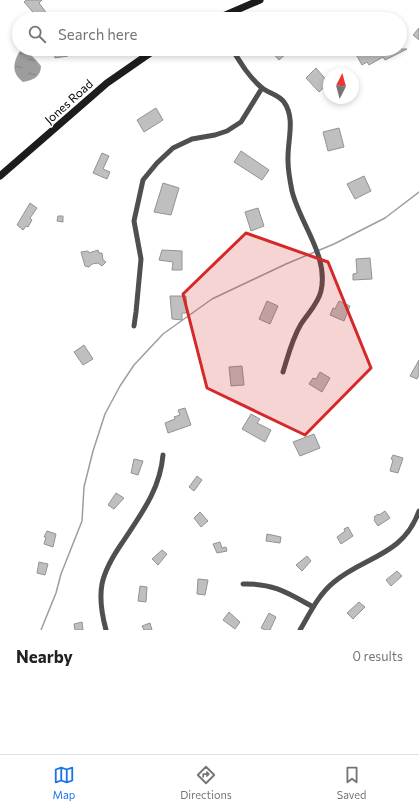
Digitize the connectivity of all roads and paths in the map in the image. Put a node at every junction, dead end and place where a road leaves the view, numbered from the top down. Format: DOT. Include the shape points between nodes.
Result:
graph roads {
  1 [pos="260,0"];
  2 [pos="232,12"];
  3 [pos="146,56"];
  4 [pos="236,56"];
  5 [pos="262,88"];
  6 [pos="0,176"];
  7 [pos="134,326"];
  8 [pos="283,372"];
  9 [pos="163,454"];
  10 [pos="419,511"];
  11 [pos="243,584"];
  12 [pos="313,607"];
  13 [pos="106,630"];
  14 [pos="300,630"];
  1 -- 2 [label="street"];
  3 -- 6 [label="street, Jones Road" via="106,83"];
  4 -- 5 [label="street"];
  5 -- 7 [label="street" via="241,122 227,131 192,139 173,148 143,180 134,221 141,259"];
  5 -- 8 [label="street" via="283,102 290,115 288,160 292,191 320,258 323,274 317,304 301,324"];
  9 -- 13 [label="street" via="160,474 153,493 105,572 101,599"];
  10 -- 12 [label="street" via="408,533 399,542 334,582 322,593"];
  11 -- 12 [label="street" via="274,587"];
  12 -- 14 [label="street"];
}
